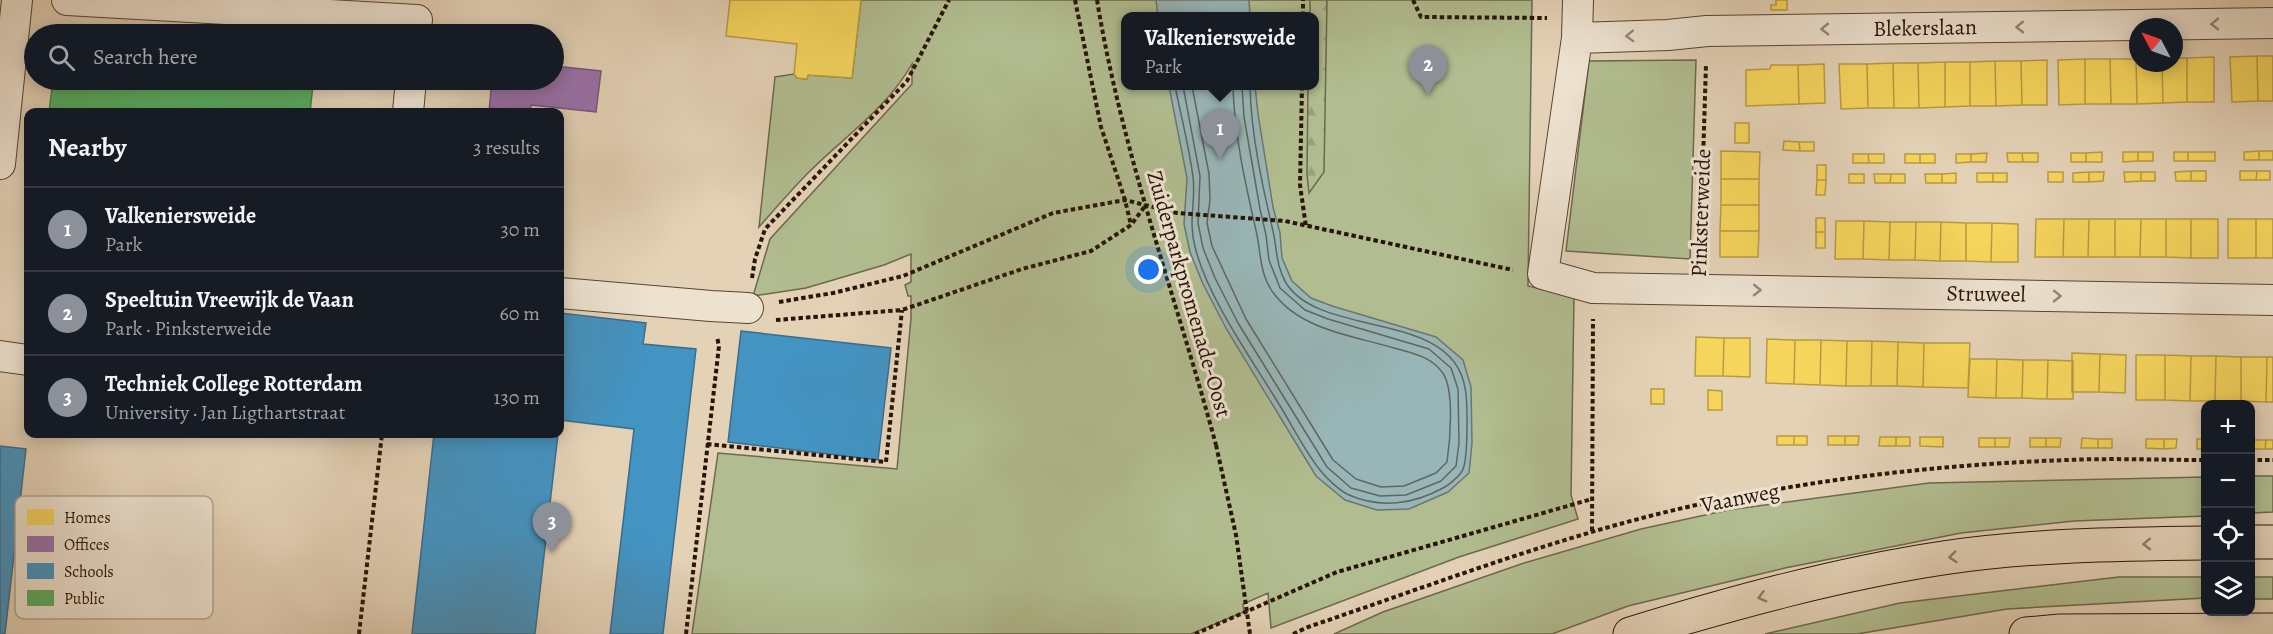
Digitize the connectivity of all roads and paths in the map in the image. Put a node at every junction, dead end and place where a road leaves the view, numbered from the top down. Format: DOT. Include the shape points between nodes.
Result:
graph roads {
  1 [pos="17,0"];
  2 [pos="67,0"];
  3 [pos="948,0"];
  4 [pos="1075,0"];
  5 [pos="1097,0"];
  6 [pos="1413,0"];
  7 [pos="416,18"];
  8 [pos="1578,19"];
  9 [pos="2273,23"];
  10 [pos="1707,31"];
  11 [pos="410,90"];
  12 [pos="1302,90"];
  13 [pos="408,108"];
  14 [pos="0,164"];
  15 [pos="1125,200"];
  16 [pos="1145,206"];
  17 [pos="1131,225"];
  18 [pos="1306,227"];
  19 [pos="1543,274"];
  20 [pos="1593,288"];
  21 [pos="1699,289"];
  22 [pos="564,293"];
  23 [pos="2273,300"];
  24 [pos="711,306"];
  25 [pos="748,308"];
  26 [pos="902,310"];
  27 [pos="0,357"];
  28 [pos="24,360"];
  29 [pos="381,438"];
  30 [pos="706,444"];
  31 [pos="2201,460"];
  32 [pos="2255,460"];
  33 [pos="2273,460"];
  34 [pos="1592,499"];
  35 [pos="1592,531"];
  36 [pos="2255,542"];
  37 [pos="2273,542"];
  38 [pos="2201,543"];
  39 [pos="2273,630"];
  40 [pos="359,634"];
  41 [pos="686,634"];
  42 [pos="1195,634"];
  43 [pos="1250,634"];
  44 [pos="1293,634"];
  45 [pos="1630,634"];
  46 [pos="2026,634"];
  1 -- 14 [label="street"];
  2 -- 7 [label="street"];
  3 -- 25 [label="path" via="907,81 765,229 755,259"];
  4 -- 15 [label="path, Zuiderparkpromenade-Oost" via="1101,127"];
  5 -- 16 [label="path, Zuiderparkpromenade-Oost" via="1107,61"];
  6 -- 8 [label="path" via="1421,18"];
  10 -- 8 [label="street, Blekerslaan, one-way" via="1668,35"];
  8 -- 19 [label="street"];
  9 -- 10 [label="street, Blekerslaan, one-way"];
  10 -- 21 [label="path, Pinksterweide"];
  11 -- 13 [label="street"];
  12 -- 18 [label="path" via="1300,185"];
  15 -- 16 [label="path"];
  15 -- 17 [label="path, Zuiderparkpromenade-Oost"];
  15 -- 25 [label="path" via="1053,213 903,276"];
  16 -- 17 [label="path"];
  16 -- 18 [label="path"];
  16 -- 43 [label="path, Zuiderparkpromenade-Oost, bridge" via="1216,445 1238,546"];
  17 -- 26 [label="path" via="1091,251"];
  18 -- 19 [label="path"];
  19 -- 20 [label="street, Pinksterweide"];
  20 -- 21 [label="street, Pinksterweide"];
  20 -- 34 [label="path"];
  21 -- 23 [label="street, Struweel, one-way"];
  22 -- 24 [label="street"];
  24 -- 25 [label="street"];
  24 -- 30 [label="path" via="719,346"];
  25 -- 26 [label="path" via="750,322"];
  26 -- 30 [label="path" via="886,462"];
  27 -- 28 [label="street"];
  29 -- 40 [label="path"];
  30 -- 41 [label="path"];
  31 -- 35 [label="path, Vaanweg" via="2069,459 1902,471 1739,496"];
  32 -- 33 [label="path"];
  34 -- 35 [label="path"];
  34 -- 42 [label="path" via="1337,572"];
  35 -- 44 [label="path, Vaanweg"];
  36 -- 37 [label="highway"];
  38 -- 45 [label="highway, one-way" via="2076,545 1943,557 1820,581"];
  39 -- 46 [label="highway"];
}
